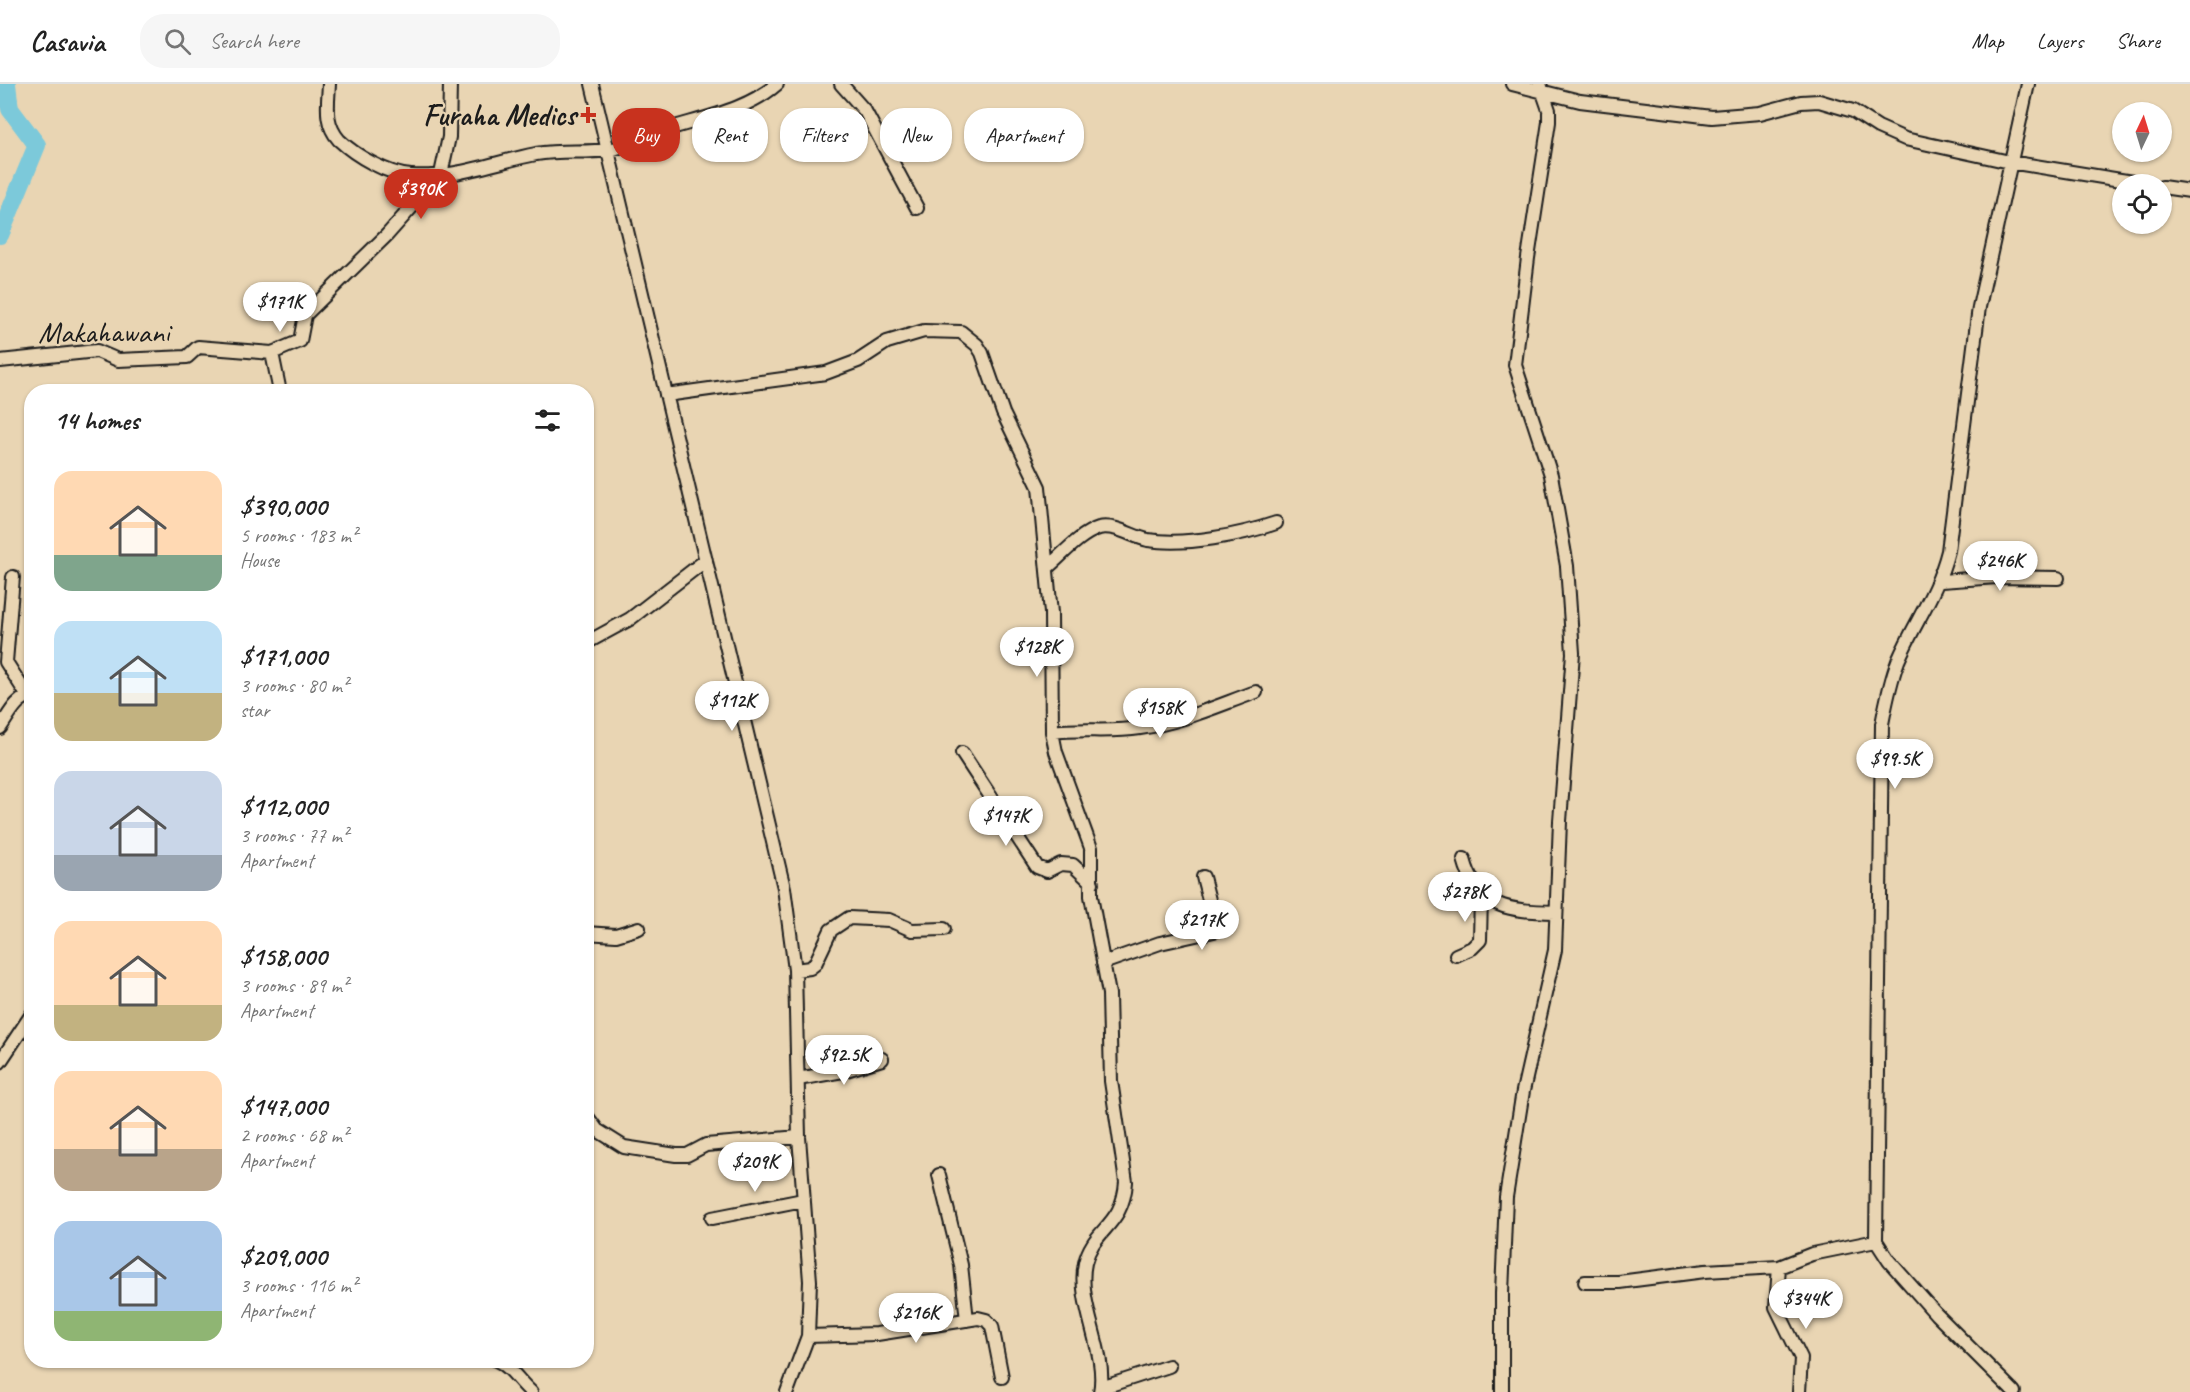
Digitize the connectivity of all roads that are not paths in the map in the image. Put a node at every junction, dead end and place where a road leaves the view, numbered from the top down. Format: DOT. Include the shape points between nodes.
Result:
graph roads {
  1 [pos="328,84"];
  2 [pos="450,84"];
  3 [pos="592,84"];
  4 [pos="777,84"];
  5 [pos="841,84"];
  6 [pos="1512,84"];
  7 [pos="2028,84"];
  8 [pos="1542,89"];
  9 [pos="606,150"];
  10 [pos="2010,162"];
  11 [pos="441,174"];
  12 [pos="2112,179"];
  13 [pos="2172,188"];
  14 [pos="2190,191"];
  15 [pos="917,208"];
  16 [pos="272,353"];
  17 [pos="0,361"];
  18 [pos="278,384"];
  19 [pos="666,395"];
  20 [pos="1276,523"];
  21 [pos="706,560"];
  22 [pos="1047,567"];
  23 [pos="13,577"];
  24 [pos="2058,578"];
  25 [pos="1941,581"];
  26 [pos="594,640"];
  27 [pos="3,662"];
  28 [pos="24,689"];
  29 [pos="1256,692"];
  30 [pos="24,699"];
  31 [pos="0,728"];
  32 [pos="1052,732"];
  33 [pos="962,753"];
  34 [pos="1464,859"];
  35 [pos="1203,877"];
  36 [pos="1092,883"];
  37 [pos="1481,895"];
  38 [pos="1556,912"];
  39 [pos="639,928"];
  40 [pos="944,929"];
  41 [pos="594,934"];
  42 [pos="1456,955"];
  43 [pos="1103,963"];
  44 [pos="795,970"];
  45 [pos="24,1026"];
  46 [pos="882,1059"];
  47 [pos="0,1062"];
  48 [pos="798,1079"];
  49 [pos="594,1126"];
  50 [pos="799,1137"];
  51 [pos="939,1175"];
  52 [pos="803,1200"];
  53 [pos="712,1218"];
  54 [pos="1876,1241"];
  55 [pos="1779,1267"];
  56 [pos="1585,1282"];
  57 [pos="968,1320"];
  58 [pos="807,1336"];
  59 [pos="1168,1366"];
  60 [pos="509,1368"];
  61 [pos="1002,1377"];
  62 [pos="1101,1390"];
  63 [pos="531,1392"];
  64 [pos="787,1392"];
  65 [pos="1502,1392"];
  66 [pos="1799,1392"];
  67 [pos="2014,1392"];
  1 -- 11 [label="street" via="328,118 333,133 345,146 395,173"];
  2 -- 11 [label="street" via="449,137"];
  3 -- 9 [label="street"];
  4 -- 9 [label="street" via="764,94 717,114"];
  5 -- 15 [label="street" via="865,111"];
  6 -- 8 [label="street"];
  7 -- 10 [label="street"];
  8 -- 10 [label="street" via="1580,101 1712,117 1819,102 1853,111 1905,139"];
  8 -- 38 [label="street" via="1549,122 1515,365 1551,475 1570,592 1573,653"];
  9 -- 11 [label="street" via="549,152"];
  9 -- 19 [label="street"];
  10 -- 12 [label="street"];
  10 -- 25 [label="street" via="1979,307 1955,514"];
  11 -- 16 [label="street" via="387,235 305,315 300,341"];
  13 -- 14 [label="street"];
  16 -- 17 [label="street, Makahawani" via="198,348 187,357 118,360 97,351"];
  16 -- 18 [label="street"];
  19 -- 21 [label="street"];
  19 -- 22 [label="street" via="826,373 858,361 906,334 961,332 982,353 1004,413 1035,475"];
  20 -- 22 [label="street" via="1190,540 1148,540 1103,527 1084,536"];
  21 -- 26 [label="street" via="630,620"];
  21 -- 44 [label="street" via="784,888"];
  22 -- 32 [label="street"];
  23 -- 27 [label="street"];
  24 -- 25 [label="street" via="1997,576"];
  25 -- 54 [label="street" via="1898,661 1882,724"];
  27 -- 28 [label="street"];
  29 -- 32 [label="street" via="1143,728"];
  30 -- 31 [label="street"];
  32 -- 36 [label="street" via="1089,836"];
  33 -- 36 [label="street" via="1037,867 1047,871 1061,864 1073,865"];
  34 -- 37 [label="street"];
  35 -- 43 [label="street" via="1214,931 1160,943"];
  36 -- 43 [label="street"];
  37 -- 38 [label="street" via="1495,904"];
  37 -- 42 [label="street" via="1480,940"];
  38 -- 65 [label="street" via="1552,970 1525,1080 1506,1197"];
  39 -- 41 [label="street" via="616,935"];
  40 -- 44 [label="street" via="912,930 889,920 849,918 831,930 815,964"];
  43 -- 62 [label="street" via="1109,1002 1111,1081 1126,1182 1119,1214 1093,1244 1085,1264"];
  44 -- 48 [label="street"];
  45 -- 47 [label="street"];
  46 -- 48 [label="street"];
  48 -- 50 [label="street"];
  49 -- 50 [label="street" via="624,1147 665,1154 684,1155 706,1145"];
  50 -- 52 [label="street"];
  51 -- 57 [label="street" via="961,1265"];
  52 -- 53 [label="street"];
  52 -- 58 [label="street" via="810,1281"];
  54 -- 55 [label="street" via="1812,1254"];
  54 -- 67 [label="street" via="1889,1262 1936,1314"];
  55 -- 56 [label="street"];
  55 -- 66 [label="street" via="1776,1308 1801,1358"];
  57 -- 58 [label="street" via="877,1334"];
  57 -- 61 [label="street" via="986,1320 992,1326"];
  58 -- 64 [label="street"];
  59 -- 62 [label="street"];
  60 -- 63 [label="street"];
}
